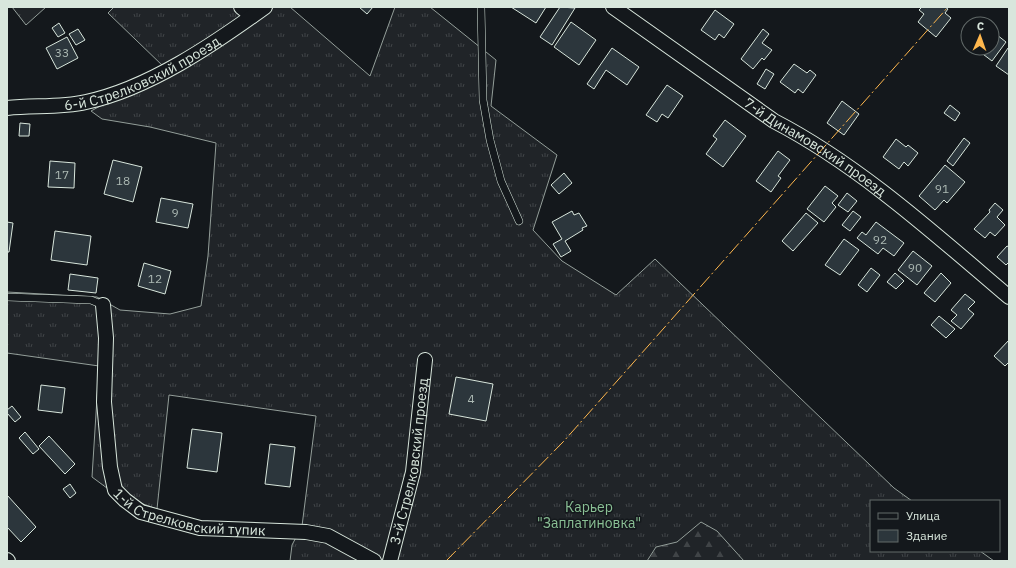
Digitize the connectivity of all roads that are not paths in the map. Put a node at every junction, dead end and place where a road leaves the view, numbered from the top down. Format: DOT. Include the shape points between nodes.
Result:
graph roads {
  1 [pos="241,7"];
  2 [pos="265,7"];
  3 [pos="481,7"];
  4 [pos="613,7"];
  5 [pos="252,16"];
  6 [pos="7,108"];
  7 [pos="519,221"];
  8 [pos="7,297"];
  9 [pos="1009,297"];
  10 [pos="103,306"];
  11 [pos="425,360"];
  12 [pos="374,561"];
  13 [pos="390,561"];
  1 -- 5 [label="street"];
  2 -- 5 [label="street, 6-й Стрелковский проезд"];
  3 -- 7 [label="lane" via="483,100 489,134 501,181"];
  4 -- 9 [label="street, 7-й Динамовский проезд" via="774,121 801,135 858,174"];
  5 -- 6 [label="street, 6-й Стрелковский проезд" via="197,53 143,82 112,94 86,102"];
  8 -- 10 [label="lane" via="91,300"];
  10 -- 12 [label="street, 1-й Стрелковский тупик" via="106,338 104,402 110,467 115,490 125,500 141,512 200,528 306,532 328,536"];
  11 -- 13 [label="street, 3-й Стрелковский проезд" via="413,472"];
}
